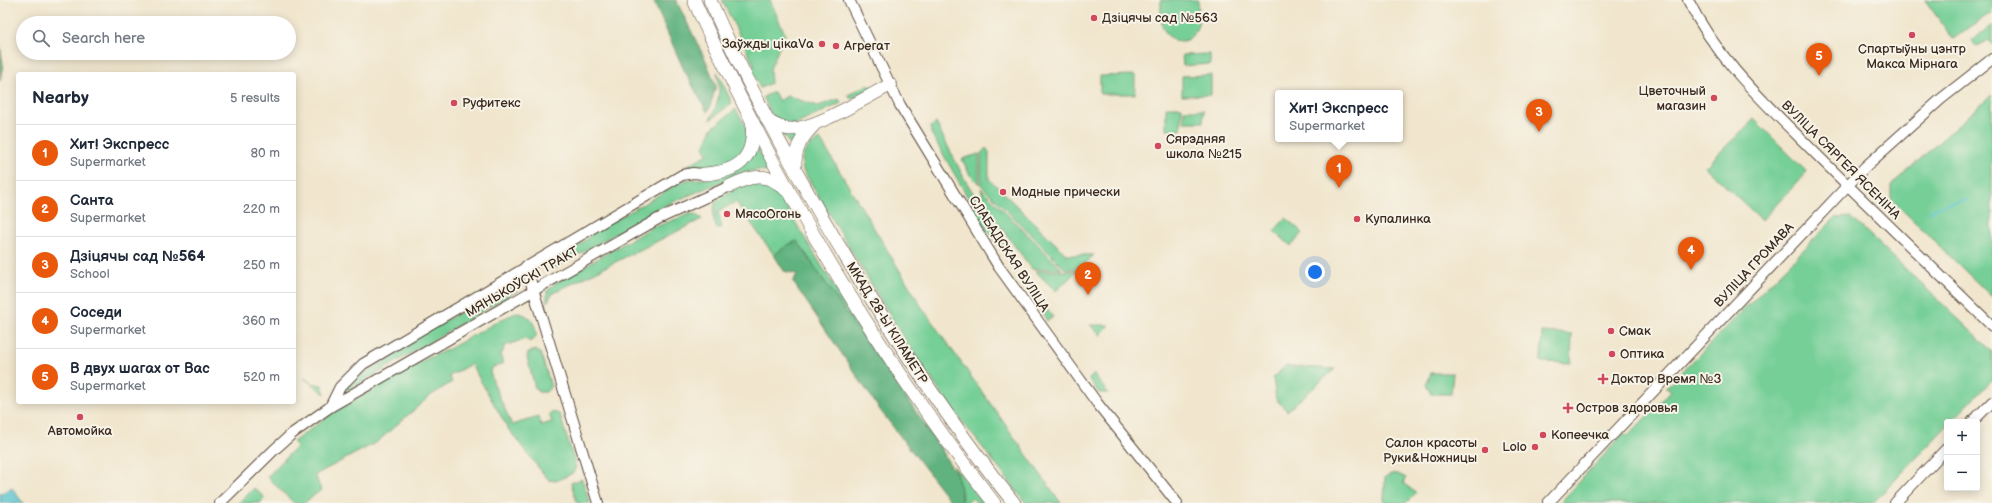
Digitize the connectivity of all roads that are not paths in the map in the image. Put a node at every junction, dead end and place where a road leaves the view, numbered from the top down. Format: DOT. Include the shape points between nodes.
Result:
graph roads {
  1 [pos="694,0"];
  2 [pos="710,0"];
  3 [pos="849,0"];
  4 [pos="1688,0"];
  5 [pos="1992,59"];
  6 [pos="890,85"];
  7 [pos="751,120"];
  8 [pos="767,120"];
  9 [pos="815,124"];
  10 [pos="795,172"];
  11 [pos="704,174"];
  12 [pos="730,186"];
  13 [pos="1848,186"];
  14 [pos="790,194"];
  15 [pos="526,266"];
  16 [pos="534,290"];
  17 [pos="1992,326"];
  18 [pos="1992,402"];
  19 [pos="330,407"];
  20 [pos="1975,419"];
  21 [pos="1944,451"];
  22 [pos="220,503"];
  23 [pos="598,503"];
  24 [pos="994,503"];
  25 [pos="1014,503"];
  26 [pos="1177,503"];
  27 [pos="1548,503"];
  28 [pos="1895,503"];
  1 -- 7 [label="highway, МКАД, 28-Ы КІЛАМЕТР"];
  2 -- 8 [label="highway, МКАД, 28-Ы КІЛАМЕТР"];
  3 -- 6 [label="main road, СЛАБАДСКАЯ ВУЛІЦА"];
  4 -- 13 [label="main road, ВУЛІЦА СЯРГЕЯ ЯСЕНІНА" via="1699,22 1734,71"];
  5 -- 13 [label="main road, ВУЛІЦА ГРОМАВА" via="1935,104"];
  6 -- 9 [label="highway"];
  6 -- 26 [label="main road, СЛАБАДСКАЯ ВУЛІЦА" via="934,162 1003,272 1097,403"];
  7 -- 11 [label="highway" via="752,146 743,161 727,171"];
  7 -- 14 [label="highway, МКАД, 28-Ы КІЛАМЕТР"];
  8 -- 9 [label="highway" via="774,125 790,129"];
  8 -- 10 [label="highway, МКАД, 28-Ы КІЛАМЕТР"];
  9 -- 10 [label="highway" via="798,144 795,153"];
  10 -- 25 [label="highway, МКАД, 28-Ы КІЛАМЕТР" via="898,343 928,388"];
  11 -- 15 [label="main road, МЯНЬКОЎСКІ ТРАКТ" via="682,176"];
  12 -- 14 [label="highway" via="745,178 761,177 776,182"];
  12 -- 16 [label="main road, МЯНЬКОЎСКІ ТРАКТ" via="658,219"];
  13 -- 17 [label="main road, ВУЛІЦА СЯРГЕЯ ЯСЕНІНА"];
  13 -- 27 [label="main road, ВУЛІЦА ГРОМАВА"];
  14 -- 24 [label="highway, МКАД, 28-Ы КІЛАМЕТР" via="889,356 946,442"];
  15 -- 16 [label="main road"];
  15 -- 19 [label="main road, МЯНЬКОЎСКІ ТРАКТ" via="363,364 340,387"];
  16 -- 19 [label="main road, МЯНЬКОЎСКІ ТРАКТ"];
  16 -- 23 [label="main road"];
  18 -- 20 [label="main road"];
  19 -- 22 [label="main road, МЯНЬКОЎСКІ ТРАКТ" via="275,449"];
  21 -- 28 [label="main road"];
}
